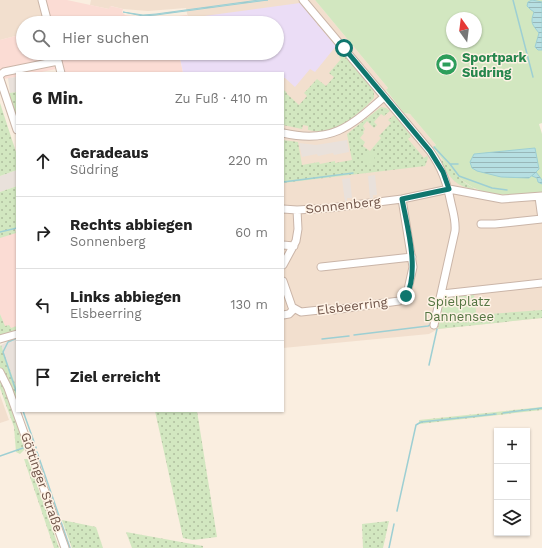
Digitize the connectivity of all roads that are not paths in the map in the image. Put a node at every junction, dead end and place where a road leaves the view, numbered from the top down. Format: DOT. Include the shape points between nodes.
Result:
graph roads {
  1 [pos="42,0"];
  2 [pos="303,0"];
  3 [pos="46,16"];
  4 [pos="58,61"];
  5 [pos="61,72"];
  6 [pos="0,75"];
  7 [pos="0,79"];
  8 [pos="384,97"];
  9 [pos="16,127"];
  10 [pos="284,133"];
  11 [pos="449,189"];
  12 [pos="541,196"];
  13 [pos="402,199"];
  14 [pos="284,209"];
  15 [pos="297,210"];
  16 [pos="542,219"];
  17 [pos="542,222"];
  18 [pos="481,224"];
  19 [pos="284,245"];
  20 [pos="294,246"];
  21 [pos="412,257"];
  22 [pos="284,262"];
  23 [pos="321,267"];
  24 [pos="284,284"];
  25 [pos="542,284"];
  26 [pos="442,294"];
  27 [pos="294,309"];
  28 [pos="284,315"];
  29 [pos="434,325"];
  30 [pos="16,334"];
  31 [pos="4,339"];
  32 [pos="0,343"];
  33 [pos="0,372"];
  34 [pos="16,410"];
  35 [pos="17,412"];
  36 [pos="65,548"];
  1 -- 3 [label="street"];
  2 -- 8 [label="street"];
  4 -- 5 [label="street"];
  4 -- 6 [label="street"];
  7 -- 9 [label="street"];
  8 -- 10 [label="street" via="352,124 334,133 315,137"];
  8 -- 11 [label="street" via="437,161"];
  11 -- 12 [label="street" via="502,199"];
  11 -- 13 [label="street, Sonnenberg"];
  11 -- 26 [label="street" via="455,231"];
  12 -- 16 [label="street"];
  13 -- 15 [label="street, Sonnenberg"];
  13 -- 21 [label="street, Elsbeerring"];
  14 -- 15 [label="street, Sonnenberg"];
  15 -- 20 [label="street" via="298,235"];
  16 -- 17 [label="street"];
  16 -- 18 [label="street"];
  19 -- 20 [label="street"];
  20 -- 22 [label="street"];
  21 -- 23 [label="street"];
  21 -- 27 [label="street, Elsbeerring" via="409,290 399,301 333,310 301,312"];
  24 -- 27 [label="street"];
  25 -- 26 [label="street"];
  26 -- 29 [label="street"];
  27 -- 28 [label="street"];
  30 -- 31 [label="street"];
  31 -- 32 [label="street"];
  33 -- 34 [label="street, Göttinger Straße"];
  35 -- 36 [label="street, Göttinger Straße"];
}
